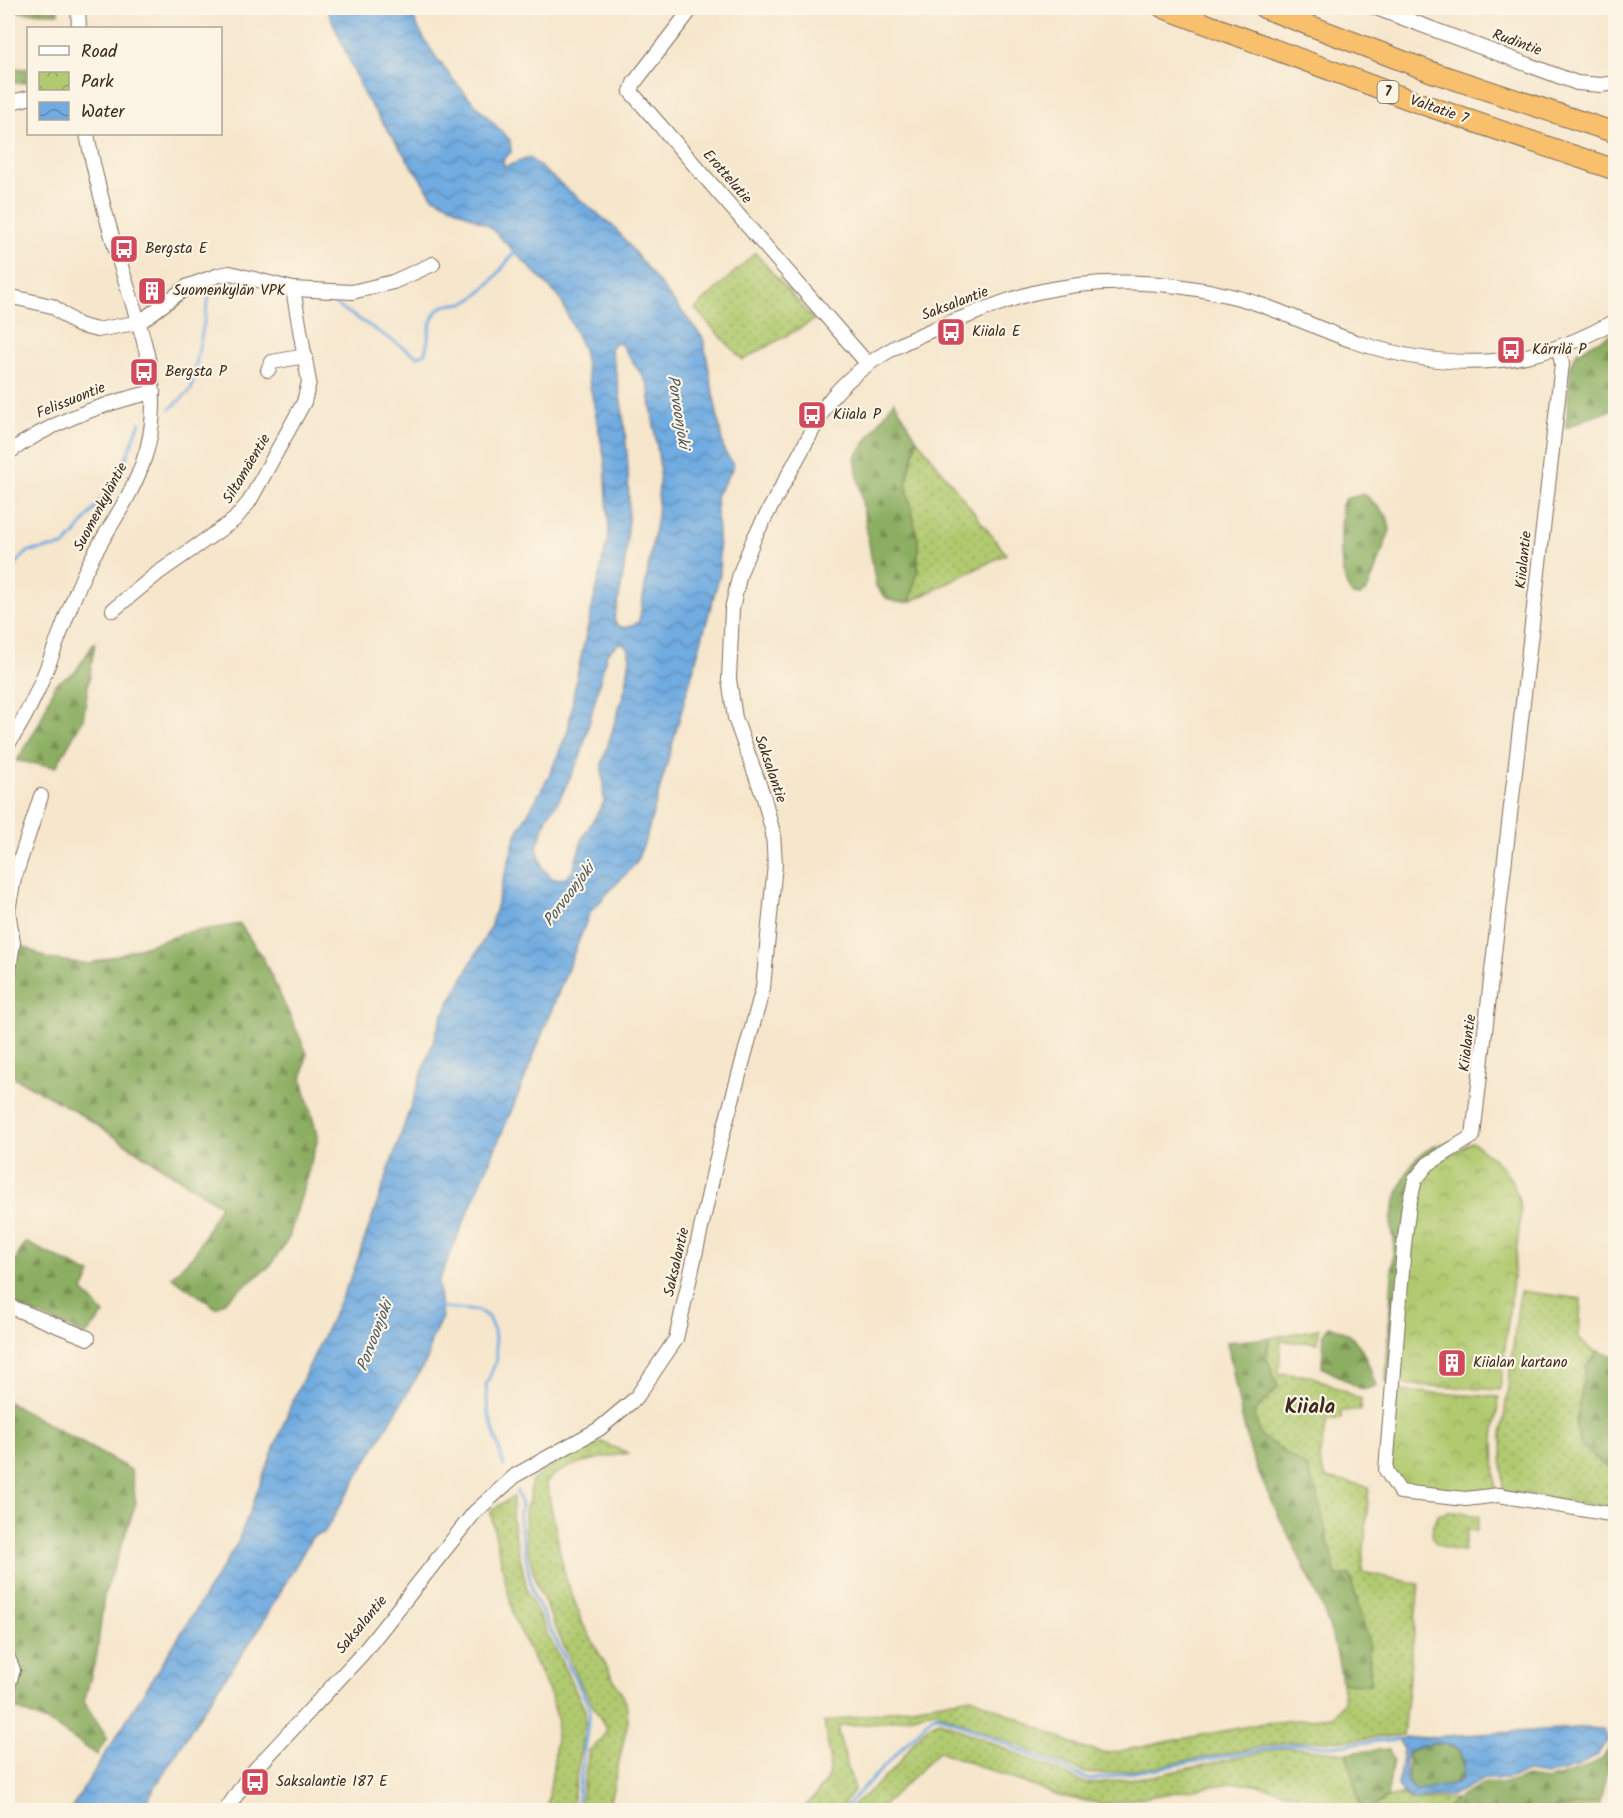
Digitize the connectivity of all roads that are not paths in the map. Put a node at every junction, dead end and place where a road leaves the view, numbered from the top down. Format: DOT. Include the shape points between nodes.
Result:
graph roads {
  1 [pos="78,8"];
  2 [pos="692,8"];
  3 [pos="1163,8"];
  4 [pos="1264,8"];
  5 [pos="1284,8"];
  6 [pos="1376,8"];
  7 [pos="79,27"];
  8 [pos="1368,47"];
  9 [pos="1616,82"];
  10 [pos="27,98"];
  11 [pos="8,103"];
  12 [pos="1616,133"];
  13 [pos="87,135"];
  14 [pos="1616,170"];
  15 [pos="432,264"];
  16 [pos="293,289"];
  17 [pos="8,296"];
  18 [pos="1616,320"];
  19 [pos="140,321"];
  20 [pos="1559,348"];
  21 [pos="305,356"];
  22 [pos="867,363"];
  23 [pos="268,370"];
  24 [pos="153,392"];
  25 [pos="8,453"];
  26 [pos="112,610"];
  27 [pos="8,744"];
  28 [pos="41,796"];
  29 [pos="8,910"];
  30 [pos="8,975"];
  31 [pos="8,1306"];
  32 [pos="88,1338"];
  33 [pos="1616,1515"];
  34 [pos="8,1658"];
  35 [pos="8,1686"];
  36 [pos="226,1810"];
  1 -- 7 [label="street"];
  2 -- 22 [label="street, Erottelutie" via="631,92"];
  3 -- 14 [label="highway, Valtatie 7 / 7" via="1416,102"];
  4 -- 8 [label="highway, 7"];
  5 -- 8 [label="highway"];
  6 -- 9 [label="street, Rudintie" via="1577,82"];
  8 -- 12 [label="highway, 7"];
  10 -- 11 [label="street"];
  13 -- 19 [label="street, Suomenkyläntie"];
  15 -- 16 [label="street" via="393,282 352,292"];
  16 -- 19 [label="street" via="230,273 219,275 188,286"];
  16 -- 21 [label="street, Siltamäentie"];
  17 -- 19 [label="street" via="52,306 88,329"];
  18 -- 20 [label="street, Saksalantie"];
  19 -- 24 [label="street, Suomenkyläntie"];
  20 -- 22 [label="street, Saksalantie" via="1484,363 1436,362 1360,343 1232,296 1122,282 1063,287 1003,303 933,328"];
  20 -- 33 [label="street, Kiialantie" via="1562,364 1473,1137 1428,1164 1415,1180 1404,1246 1386,1470 1400,1492 1467,1499 1499,1495"];
  21 -- 23 [label="street" via="272,362"];
  21 -- 26 [label="street, Siltamäentie" via="309,382 304,402 240,514"];
  22 -- 36 [label="street, Saksalantie" via="828,402 754,536 732,609 729,679 735,718 764,798 773,833 775,864 763,988 721,1140 676,1339 636,1398 599,1429 516,1475 474,1513 363,1653 249,1776"];
  24 -- 25 [label="street, Felissuontie" via="108,402 32,436"];
  24 -- 27 [label="street, Suomenkyläntie" via="151,428 142,465 85,573 40,686"];
  28 -- 29 [label="street"];
  29 -- 30 [label="street" via="13,943"];
  31 -- 32 [label="street"];
  34 -- 35 [label="street" via="12,1670"];
}
